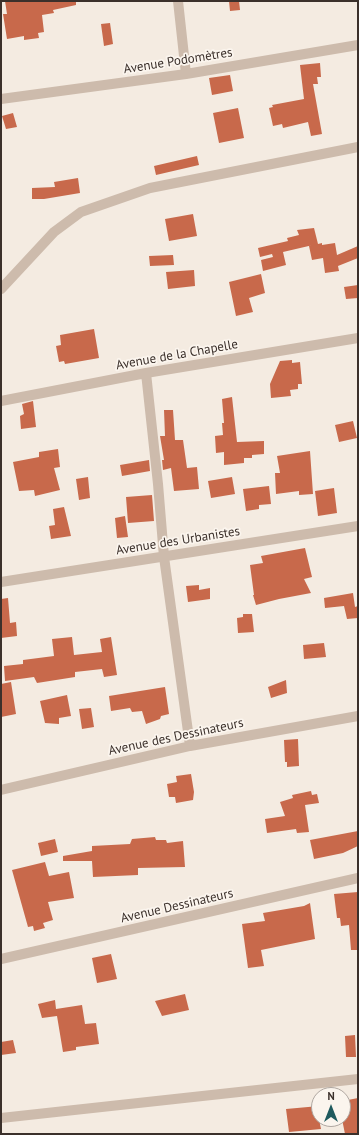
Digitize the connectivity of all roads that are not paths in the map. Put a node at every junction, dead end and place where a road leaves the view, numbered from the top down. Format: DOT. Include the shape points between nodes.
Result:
graph roads {
  1 [pos="178,1"];
  2 [pos="358,46"];
  3 [pos="186,74"];
  4 [pos="1,99"];
  5 [pos="358,147"];
  6 [pos="1,289"];
  7 [pos="358,338"];
  8 [pos="146,373"];
  9 [pos="1,401"];
  10 [pos="358,526"];
  11 [pos="164,556"];
  12 [pos="1,582"];
  13 [pos="358,716"];
  14 [pos="190,746"];
  15 [pos="1,790"];
  16 [pos="358,878"];
  17 [pos="1,959"];
  18 [pos="358,1079"];
  19 [pos="1,1118"];
  1 -- 3 [label="street"];
  2 -- 3 [label="street, Avenue Podomètres"];
  3 -- 4 [label="street, Avenue Podomètres"];
  5 -- 6 [label="street" via="138,191 81,212 54,232"];
  7 -- 8 [label="street, Avenue de la Chapelle"];
  8 -- 9 [label="street, Avenue de la Chapelle"];
  8 -- 11 [label="street"];
  10 -- 11 [label="street, Avenue des Urbanistes"];
  11 -- 12 [label="street, Avenue des Urbanistes"];
  11 -- 14 [label="street"];
  13 -- 14 [label="street, Avenue des Dessinateurs"];
  14 -- 15 [label="street, Avenue des Dessinateurs"];
  16 -- 17 [label="street, Avenue Dessinateurs"];
  18 -- 19 [label="street"];
}
